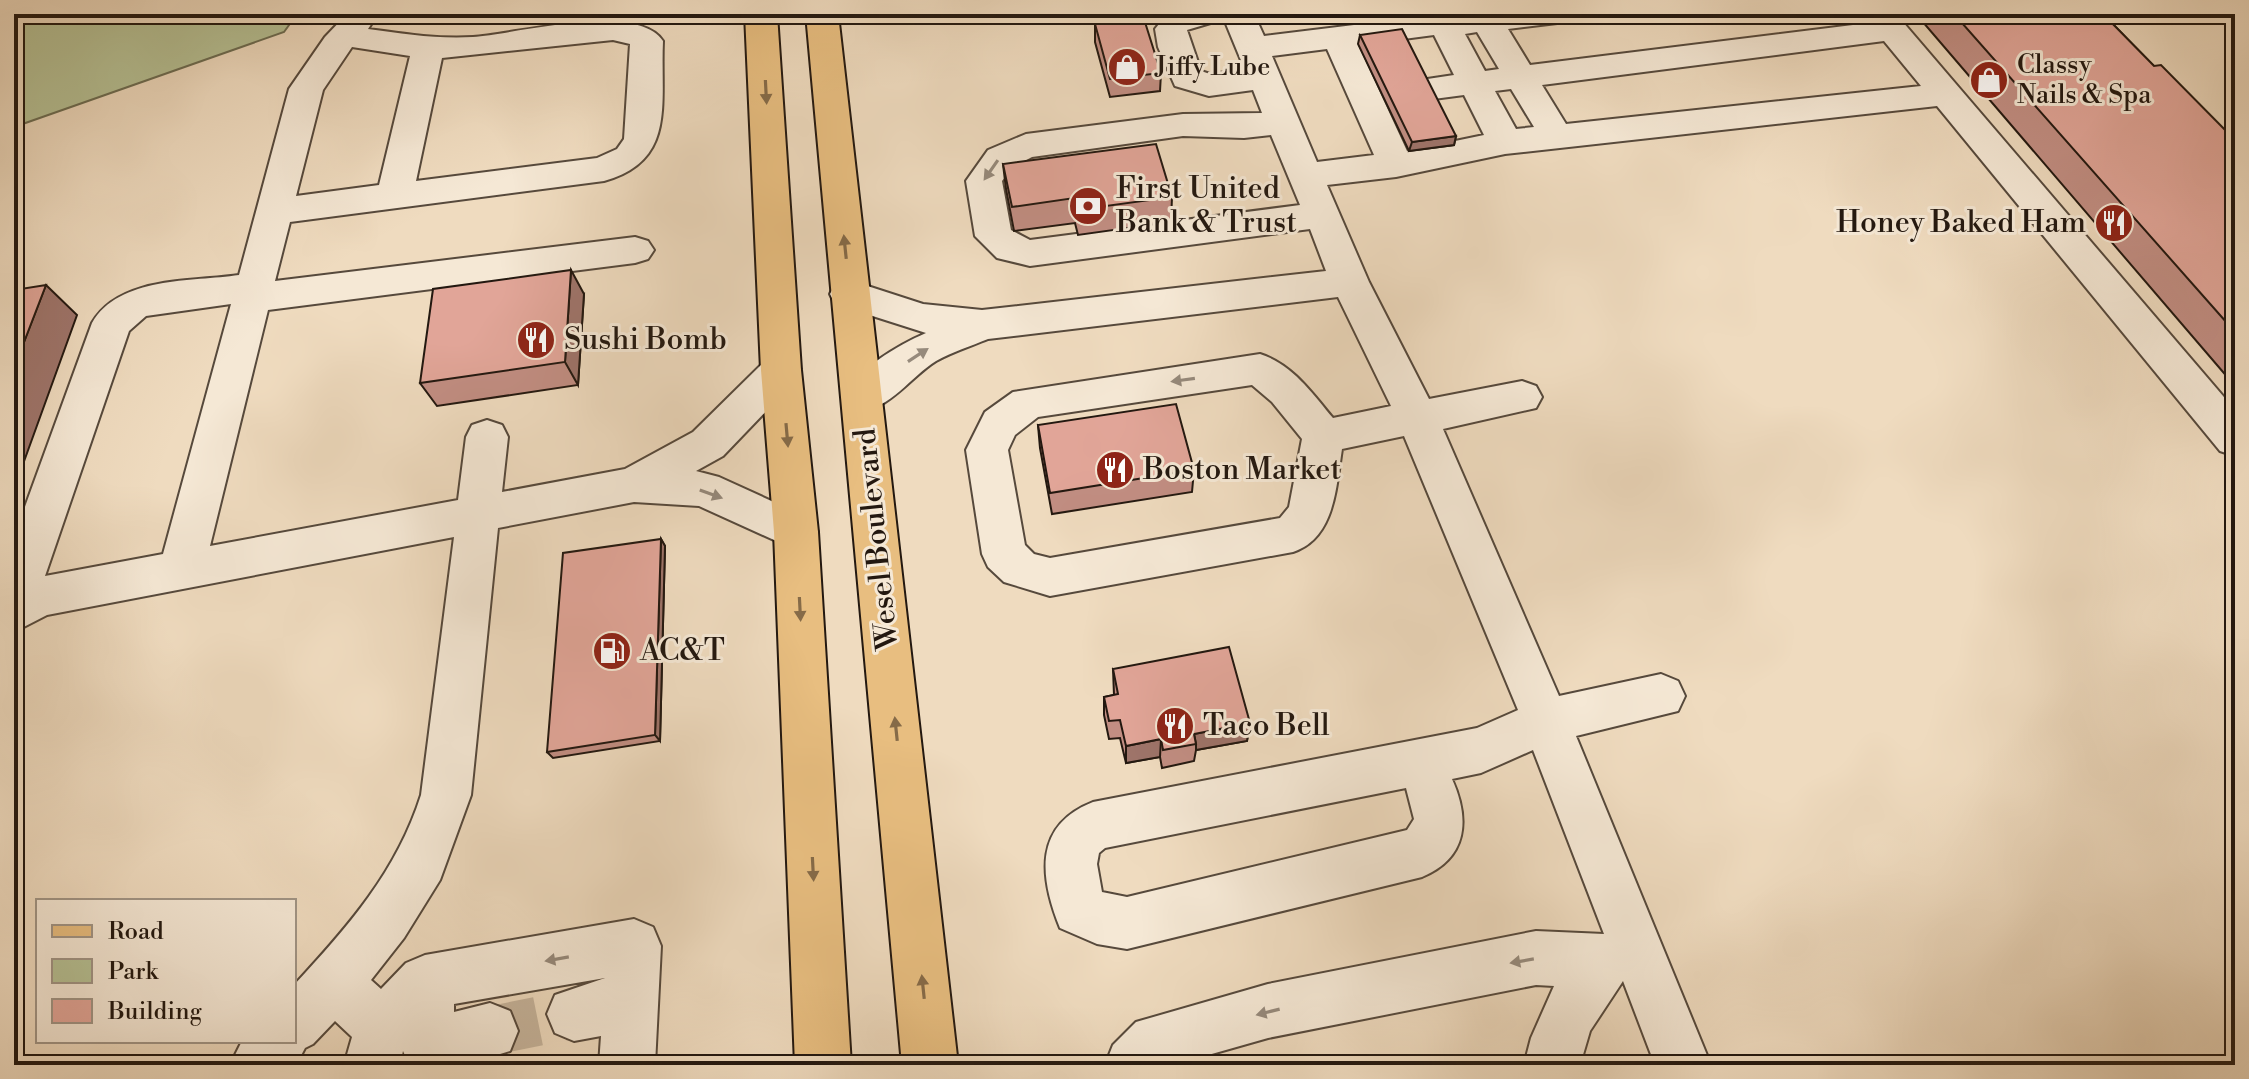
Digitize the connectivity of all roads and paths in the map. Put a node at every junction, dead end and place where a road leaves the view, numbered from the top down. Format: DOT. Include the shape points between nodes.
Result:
graph roads {
  1 [pos="761,14"];
  2 [pos="822,14"];
  3 [pos="1212,14"];
  4 [pos="1563,14"];
  5 [pos="1485,18"];
  6 [pos="1885,22"];
  7 [pos="354,25"];
  8 [pos="1337,35"];
  9 [pos="1451,37"];
  10 [pos="1251,47"];
  11 [pos="428,48"];
  12 [pos="1410,58"];
  13 [pos="1520,76"];
  14 [pos="1475,82"];
  15 [pos="1426,89"];
  16 [pos="1944,94"];
  17 [pos="1454,118"];
  18 [pos="1264,124"];
  19 [pos="1498,128"];
  20 [pos="1557,137"];
  21 [pos="1396,165"];
  22 [pos="1042,172"];
  23 [pos="1305,175"];
  24 [pos="395,196"];
  25 [pos="275,211"];
  26 [pos="1322,215"];
  27 [pos="635,250"];
  28 [pos="1350,282"];
  29 [pos="254,292"];
  30 [pos="849,294"];
  31 [pos="982,325"];
  32 [pos="781,370"];
  33 [pos="862,397"];
  34 [pos="1522,397"];
  35 [pos="1417,417"];
  36 [pos="1324,436"];
  37 [pos="487,437"];
  38 [pos="2235,439"];
  39 [pos="634,485"];
  40 [pos="480,512"];
  41 [pos="796,532"];
  42 [pos="181,571"];
  43 [pos="20,602"];
  44 [pos="1661,696"];
  45 [pos="1546,721"];
  46 [pos="1419,762"];
  47 [pos="1618,956"];
  48 [pos="333,982"];
  49 [pos="425,982"];
  50 [pos="630,1003"];
  51 [pos="574,1014"];
  52 [pos="296,1023"];
  53 [pos="490,1031"];
  54 [pos="278,1043"];
  55 [pos="377,1046"];
  56 [pos="258,1065"];
  57 [pos="627,1065"];
  58 [pos="823,1065"];
  59 [pos="930,1065"];
  60 [pos="1133,1065"];
  61 [pos="1552,1065"];
  62 [pos="1683,1065"];
  1 -- 32 [label="main road, one-way"];
  30 -- 2 [label="main road, Wesel Boulevard, one-way"];
  3 -- 10 [label="lane" via="1180,19 1171,29 1187,78 1201,85"];
  4 -- 5 [label="lane"];
  5 -- 9 [label="lane"];
  5 -- 13 [label="lane"];
  6 -- 13 [label="lane"];
  6 -- 16 [label="lane"];
  7 -- 11 [label="lane"];
  7 -- 25 [label="lane" via="306,89"];
  8 -- 9 [label="lane"];
  8 -- 10 [label="lane"];
  8 -- 21 [label="lane" via="1382,112"];
  9 -- 12 [label="lane"];
  9 -- 14 [label="lane"];
  10 -- 18 [label="lane"];
  11 -- 24 [label="lane"];
  11 -- 24 [label="lane" via="613,30 636,33 647,41 641,141 629,157 604,169"];
  13 -- 14 [label="lane"];
  13 -- 20 [label="lane"];
  14 -- 15 [label="lane"];
  14 -- 19 [label="lane"];
  16 -- 20 [label="lane"];
  16 -- 38 [label="lane"];
  17 -- 19 [label="lane"];
  18 -- 22 [label="lane" via="1187,144 1081,159"];
  18 -- 23 [label="lane"];
  18 -- 26 [label="lane, one-way" via="1183,125 1026,146 996,160 984,181 994,236 1010,249 1047,239"];
  19 -- 20 [label="lane"];
  19 -- 21 [label="lane"];
  21 -- 23 [label="lane"];
  23 -- 26 [label="lane"];
  24 -- 25 [label="lane"];
  25 -- 29 [label="lane"];
  26 -- 28 [label="lane"];
  27 -- 29 [label="lane"];
  28 -- 31 [label="lane"];
  28 -- 35 [label="lane"];
  29 -- 42 [label="lane"];
  29 -- 43 [label="lane" via="136,303 112,323"];
  30 -- 31 [label="lane" via="922,318"];
  30 -- 33 [label="main road, Wesel Boulevard"];
  33 -- 31 [label="lane, one-way" via="922,351"];
  32 -- 39 [label="lane" via="708,444"];
  32 -- 41 [label="main road, one-way"];
  59 -- 33 [label="main road, Wesel Boulevard, one-way"];
  34 -- 35 [label="lane"];
  35 -- 36 [label="lane"];
  35 -- 45 [label="lane"];
  36 -- 36 [label="lane, one-way" via="1260,369 1027,403 1000,424 987,450 1004,554 1020,569 1050,577 1293,534 1309,513"];
  37 -- 40 [label="lane"];
  39 -- 40 [label="lane"];
  39 -- 41 [label="lane, one-way" via="704,489"];
  40 -- 42 [label="lane"];
  40 -- 48 [label="lane" via="438,826 420,871"];
  41 -- 58 [label="main road, one-way"];
  42 -- 43 [label="lane"];
  44 -- 45 [label="lane"];
  45 -- 46 [label="lane" via="1481,750"];
  45 -- 47 [label="lane"];
  46 -- 46 [label="lane" via="1093,826 1076,839 1071,864 1079,909 1127,923 1422,852 1438,837 1441,816"];
  47 -- 60 [label="lane, one-way" via="1536,958 1268,1011 1156,1042"];
  47 -- 61 [label="lane" via="1578,997 1556,1043"];
  47 -- 62 [label="lane"];
  48 -- 52 [label="lane"];
  48 -- 55 [label="lane"];
  50 -- 49 [label="lane, one-way" via="634,946"];
  49 -- 53 [label="lane" via="429,1046"];
  49 -- 55 [label="lane"];
  50 -- 51 [label="lane"];
  50 -- 57 [label="lane"];
  54 -- 56 [label="lane"];
}
